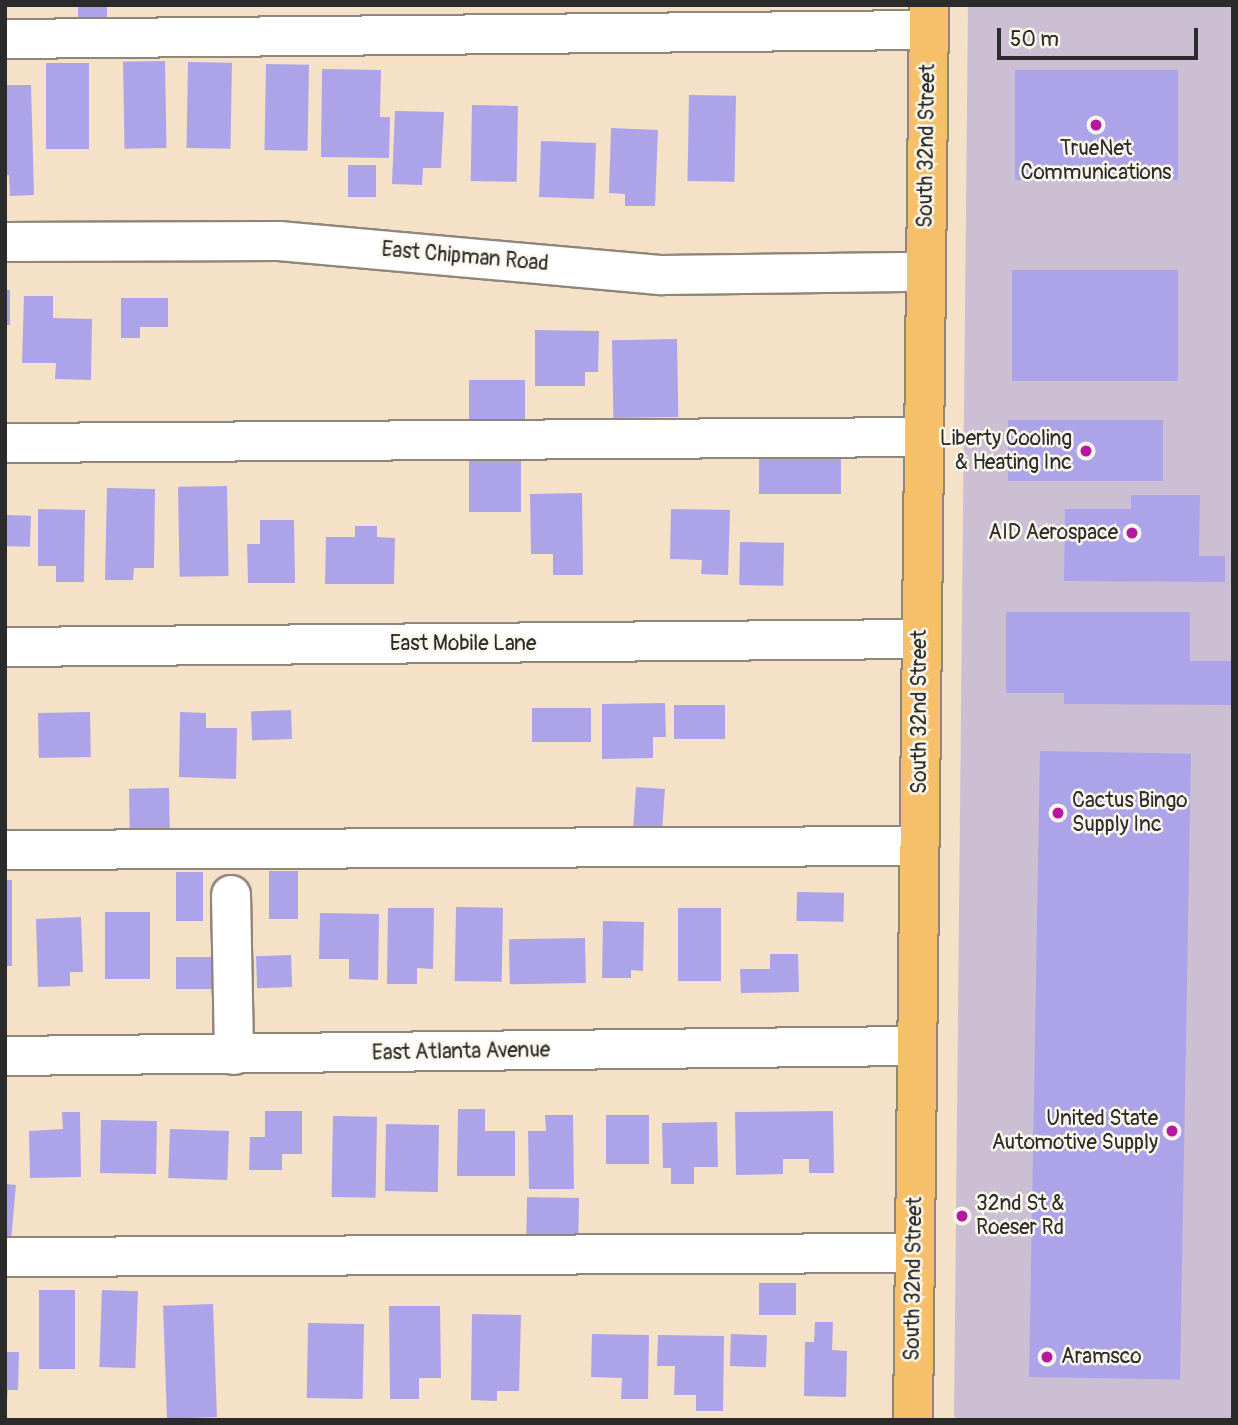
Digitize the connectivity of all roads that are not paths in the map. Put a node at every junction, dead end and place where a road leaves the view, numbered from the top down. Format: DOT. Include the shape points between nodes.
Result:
graph roads {
  1 [pos="929,18"];
  2 [pos="5,39"];
  3 [pos="5,243"];
  4 [pos="925,272"];
  5 [pos="923,438"];
  6 [pos="5,443"];
  7 [pos="920,639"];
  8 [pos="5,647"];
  9 [pos="919,846"];
  10 [pos="5,850"];
  11 [pos="231,895"];
  12 [pos="917,1046"];
  13 [pos="234,1055"];
  14 [pos="5,1056"];
  15 [pos="914,1254"];
  16 [pos="5,1257"];
  17 [pos="913,1420"];
  1 -- 2 [label="street"];
  1 -- 4 [label="main road, South 32nd Street"];
  3 -- 4 [label="street, East Chipman Road" via="279,241 662,275"];
  4 -- 5 [label="main road, South 32nd Street"];
  5 -- 6 [label="street"];
  5 -- 7 [label="main road, South 32nd Street"];
  7 -- 8 [label="street, East Mobile Lane"];
  7 -- 9 [label="main road, South 32nd Street"];
  9 -- 10 [label="street"];
  9 -- 12 [label="main road, South 32nd Street"];
  11 -- 13 [label="street"];
  12 -- 13 [label="street, East Atlanta Avenue"];
  12 -- 15 [label="main road, South 32nd Street"];
  13 -- 14 [label="street, East Atlanta Avenue"];
  15 -- 16 [label="street"];
  15 -- 17 [label="main road, South 32nd Street"];
}
